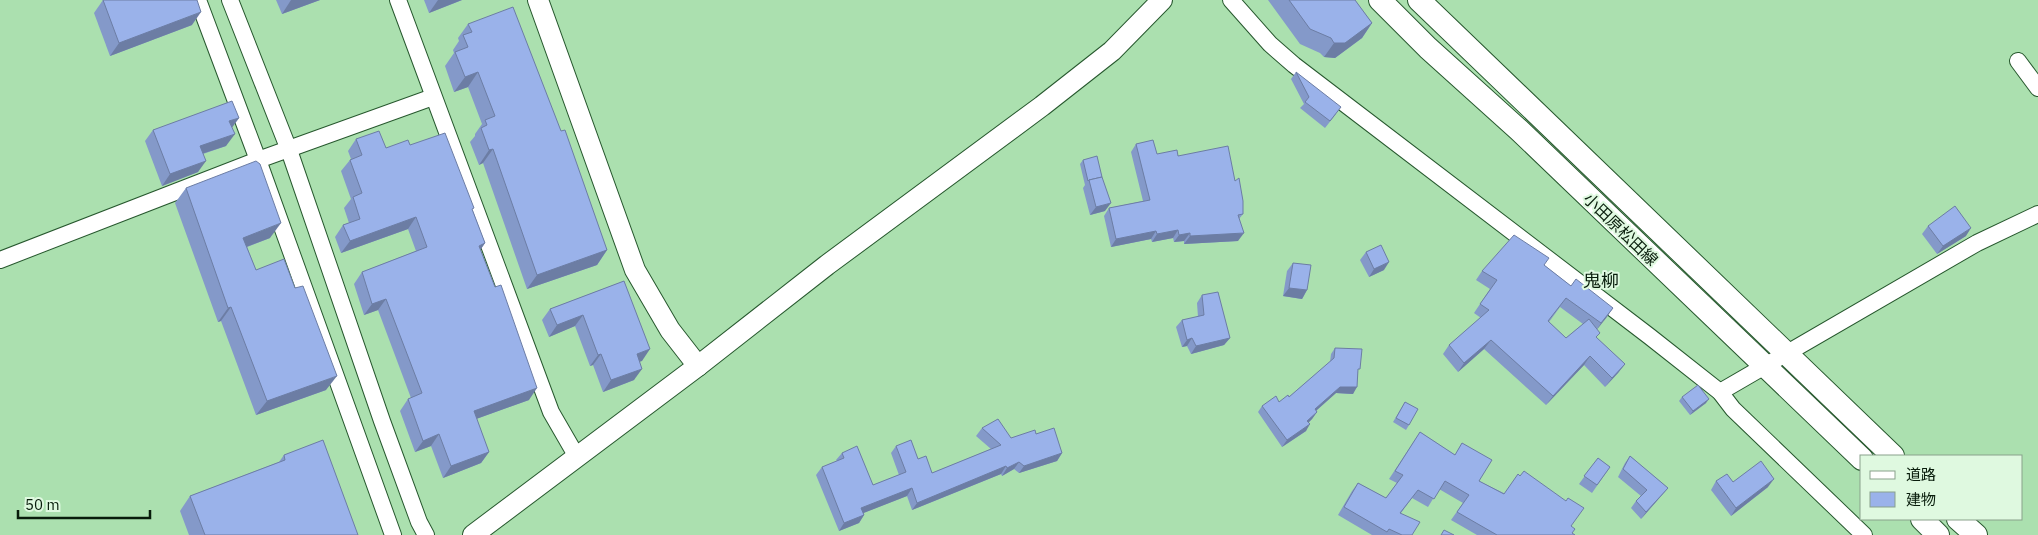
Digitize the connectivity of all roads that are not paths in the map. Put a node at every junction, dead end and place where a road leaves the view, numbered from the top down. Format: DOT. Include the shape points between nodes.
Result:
graph roads {
  1 [pos="198,0"];
  2 [pos="230,0"];
  3 [pos="398,0"];
  4 [pos="538,0"];
  5 [pos="1162,0"];
  6 [pos="1231,0"];
  7 [pos="1380,0"];
  8 [pos="1419,0"];
  9 [pos="2018,61"];
  10 [pos="2038,88"];
  11 [pos="433,97"];
  12 [pos="289,150"];
  13 [pos="258,160"];
  14 [pos="2038,214"];
  15 [pos="0,260"];
  16 [pos="1786,354"];
  17 [pos="698,366"];
  18 [pos="1763,366"];
  19 [pos="1720,392"];
  20 [pos="382,421"];
  21 [pos="355,429"];
  22 [pos="1892,455"];
  23 [pos="577,457"];
  24 [pos="1860,457"];
  25 [pos="1923,520"];
  26 [pos="1959,520"];
  27 [pos="393,535"];
  28 [pos="426,535"];
  29 [pos="473,535"];
  30 [pos="1864,535"];
  31 [pos="1938,535"];
  32 [pos="1976,535"];
  1 -- 13 [label="street"];
  2 -- 12 [label="street"];
  3 -- 11 [label="street"];
  4 -- 17 [label="street" via="635,270 670,330"];
  5 -- 17 [label="street" via="1112,51"];
  6 -- 19 [label="street" via="1270,44 1294,65"];
  7 -- 18 [label="main road, 小田原松田線"];
  8 -- 16 [label="main road, 小田原松田線"];
  9 -- 10 [label="street"];
  11 -- 12 [label="street"];
  11 -- 23 [label="street" via="551,412"];
  12 -- 13 [label="street"];
  12 -- 20 [label="street"];
  13 -- 15 [label="street"];
  13 -- 21 [label="street"];
  14 -- 16 [label="street" via="1977,243"];
  16 -- 18 [label="street"];
  16 -- 22 [label="main road, 小田原松田線"];
  17 -- 23 [label="street"];
  18 -- 19 [label="street"];
  18 -- 24 [label="main road, 小田原松田線"];
  19 -- 30 [label="street" via="1733,409"];
  20 -- 21 [label="street"];
  20 -- 28 [label="street"];
  21 -- 27 [label="street"];
  23 -- 29 [label="street"];
  25 -- 31 [label="main road"];
  26 -- 32 [label="main road"];
}
